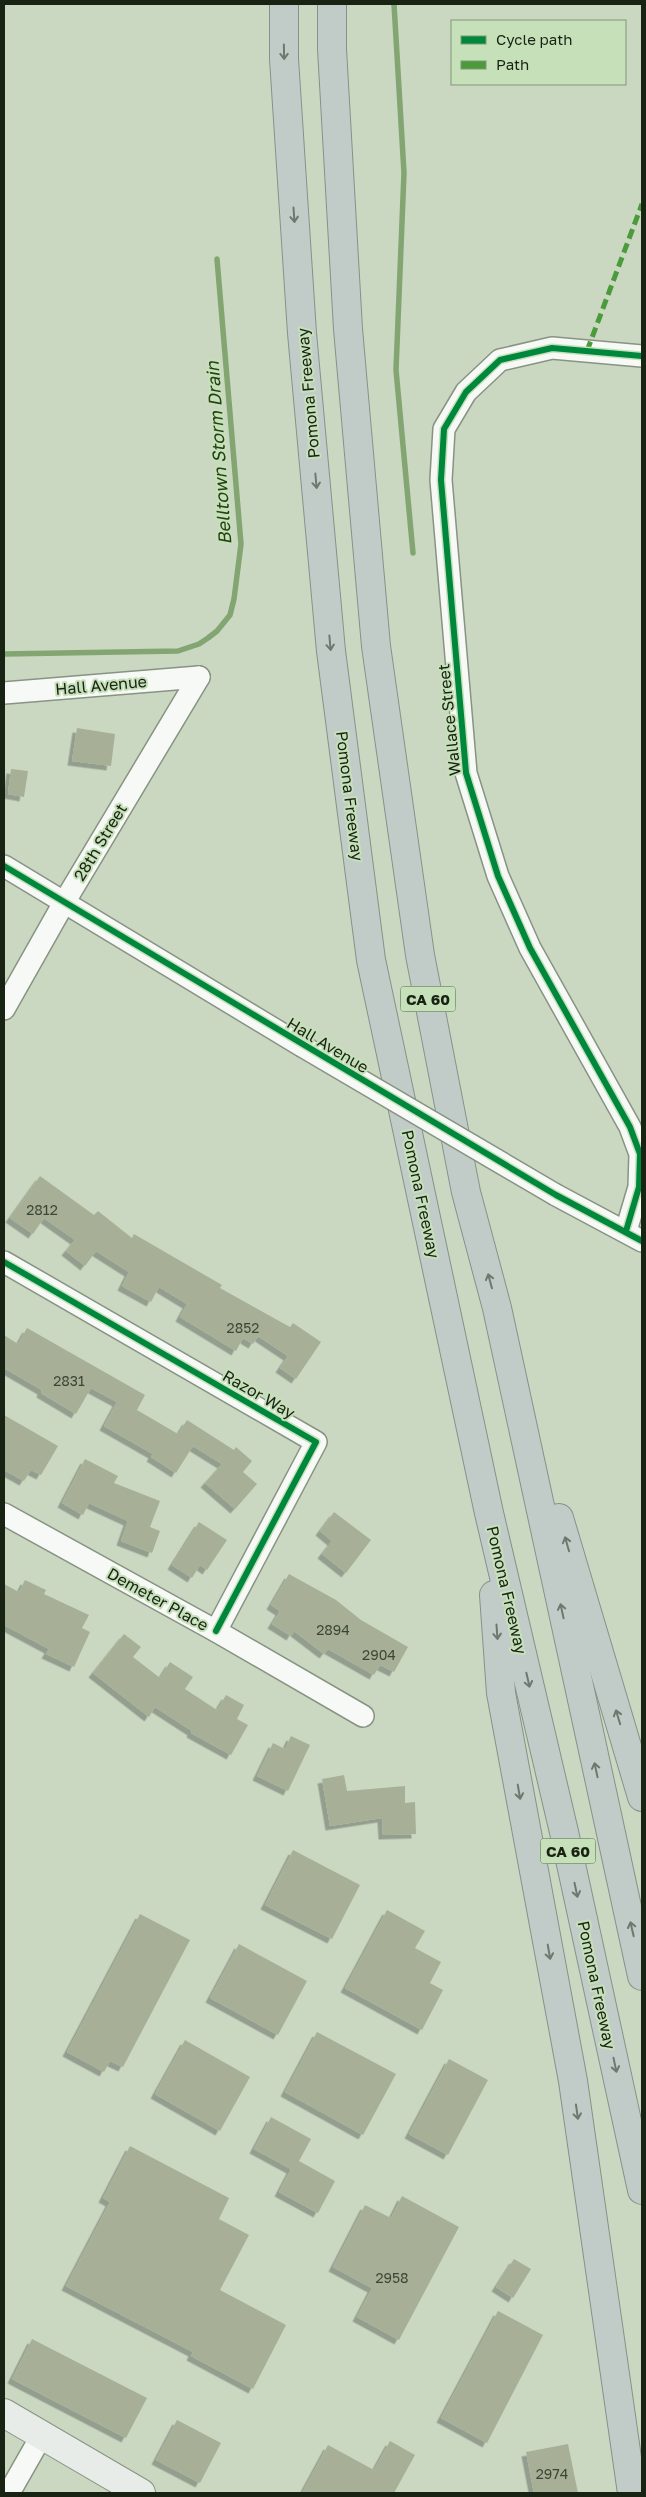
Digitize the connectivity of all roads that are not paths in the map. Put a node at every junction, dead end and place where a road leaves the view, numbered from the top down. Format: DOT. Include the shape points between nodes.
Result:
graph roads {
  1 [pos="284,4"];
  2 [pos="332,4"];
  3 [pos="642,356"];
  4 [pos="199,677"];
  5 [pos="4,692"];
  6 [pos="4,866"];
  7 [pos="65,901"];
  8 [pos="4,1009"];
  9 [pos="634,1236"];
  10 [pos="4,1262"];
  11 [pos="497,1308"];
  12 [pos="489,1513"];
  13 [pos="4,1514"];
  14 [pos="216,1631"];
  15 [pos="363,1716"];
  16 [pos="642,1797"];
  17 [pos="642,1976"];
  18 [pos="642,2190"];
  19 [pos="4,2414"];
  20 [pos="42,2435"];
  21 [pos="9,2493"];
  22 [pos="141,2493"];
  23 [pos="632,2493"];
  1 -- 12 [label="highway, Pomona Freeway / CA 60, one-way" via="284,59 302,324 331,651 371,960"];
  11 -- 2 [label="highway, CA 60, one-way" via="466,1192 420,956 376,646 348,329"];
  3 -- 9 [label="street, Wallace Street" via="552,348 500,360 466,392 444,429 441,480 466,773 498,876 530,948 630,1127 640,1154"];
  4 -- 5 [label="street, Hall Avenue"];
  4 -- 7 [label="street, 28th Street"];
  6 -- 7 [label="street, Hall Avenue"];
  7 -- 8 [label="street, 28th Street"];
  7 -- 9 [label="street, Hall Avenue, bridge" via="302,1046 556,1195"];
  10 -- 14 [label="street, Razor Way" via="316,1442"];
  16 -- 11 [label="highway, one-way"];
  17 -- 11 [label="highway, CA 60, one-way"];
  12 -- 18 [label="highway, Pomona Freeway / CA 60, one-way" via="564,1832"];
  12 -- 23 [label="highway, one-way" via="501,1693 572,2082"];
  13 -- 14 [label="street, Demeter Place"];
  14 -- 15 [label="street, Demeter Place"];
  19 -- 20 [label="main road"];
  20 -- 21 [label="street"];
  20 -- 22 [label="main road"];
}
